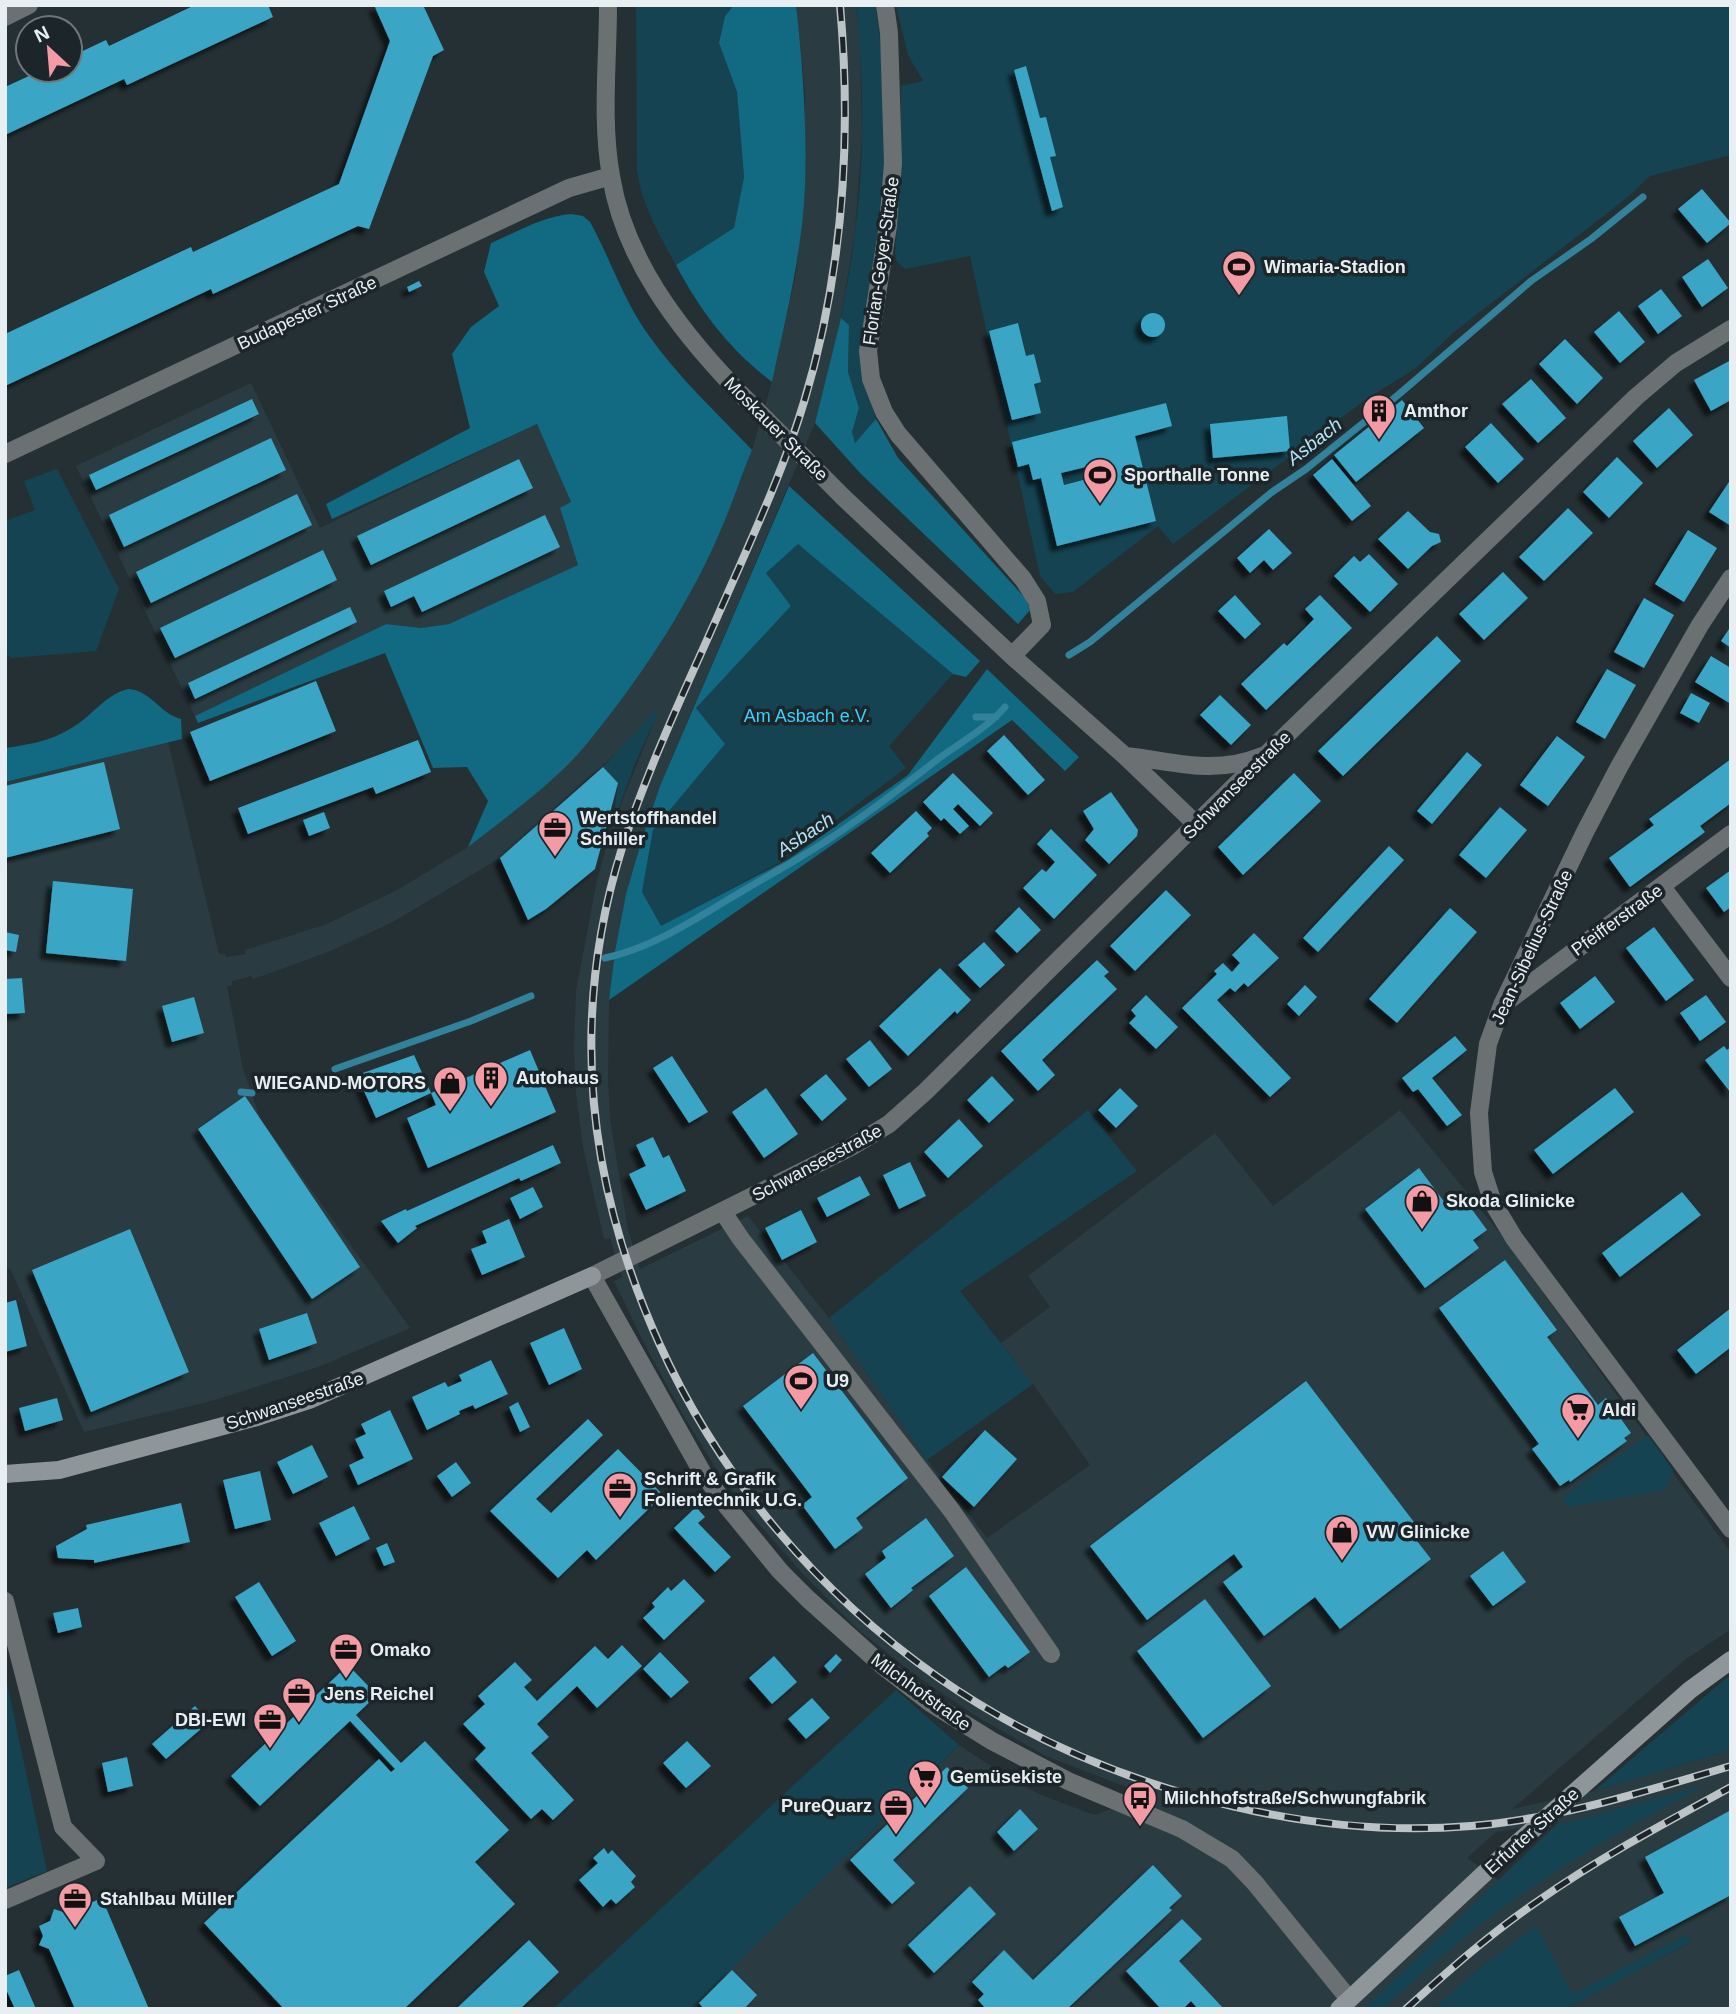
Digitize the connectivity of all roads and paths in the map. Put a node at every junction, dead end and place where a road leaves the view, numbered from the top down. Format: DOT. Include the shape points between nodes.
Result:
graph roads {
  1 [pos="29,5"];
  2 [pos="608,5"];
  3 [pos="885,5"];
  4 [pos="5,17"];
  5 [pos="611,176"];
  6 [pos="1731,329"];
  7 [pos="5,454"];
  8 [pos="1731,578"];
  9 [pos="1012,656"];
  10 [pos="1269,753"];
  11 [pos="1125,757"];
  12 [pos="1197,825"];
  13 [pos="1731,834"];
  14 [pos="1662,887"];
  15 [pos="1731,978"];
  16 [pos="1502,1005"];
  17 [pos="723,1212"];
  18 [pos="592,1276"];
  19 [pos="5,1474"];
  20 [pos="1731,1529"];
  21 [pos="5,1601"];
  22 [pos="1051,1654"];
  23 [pos="1731,1660"];
  24 [pos="5,1900"];
  25 [pos="1344,2004"];
  1 -- 4 [label="street"];
  2 -- 5 [label="street, Moskauer Straße"];
  3 -- 9 [label="street, Florian-Geyer-Straße" via="893,163 868,351 871,379 898,434 1037,601 1042,625"];
  5 -- 7 [label="street, Budapester Straße" via="569,188"];
  5 -- 9 [label="street, Moskauer Straße, bridge" via="622,223 674,318 733,386"];
  6 -- 10 [label="street, Schwanseestraße" via="1676,363 1636,397"];
  8 -- 16 [label="street, Jean-Sibelius-Straße" via="1619,767"];
  9 -- 11 [label="street, Moskauer Straße"];
  10 -- 11 [label="street" via="1247,762 1204,768"];
  10 -- 12 [label="street, Schwanseestraße"];
  11 -- 12 [label="street, Moskauer Straße"];
  12 -- 17 [label="street, Schwanseestraße" via="889,1124"];
  13 -- 14 [label="street, Pfeifferstraße"];
  14 -- 15 [label="street"];
  14 -- 16 [label="street, Pfeifferstraße"];
  16 -- 20 [label="street, Jean-Sibelius-Straße" via="1488,1044 1479,1113 1483,1172 1493,1203 1514,1238"];
  17 -- 18 [label="street, Schwanseestraße"];
  17 -- 22 [label="street" via="952,1511"];
  18 -- 19 [label="street, Schwanseestraße" via="309,1401 59,1471"];
  18 -- 25 [label="street, Milchhofstraße" via="702,1472 780,1571 808,1599 929,1702 992,1741 1068,1781 1182,1829 1232,1859"];
  21 -- 24 [label="street" via="63,1827 96,1861"];
  23 -- 25 [label="street, Erfurter Straße" via="1690,1690 1531,1831"];
}
